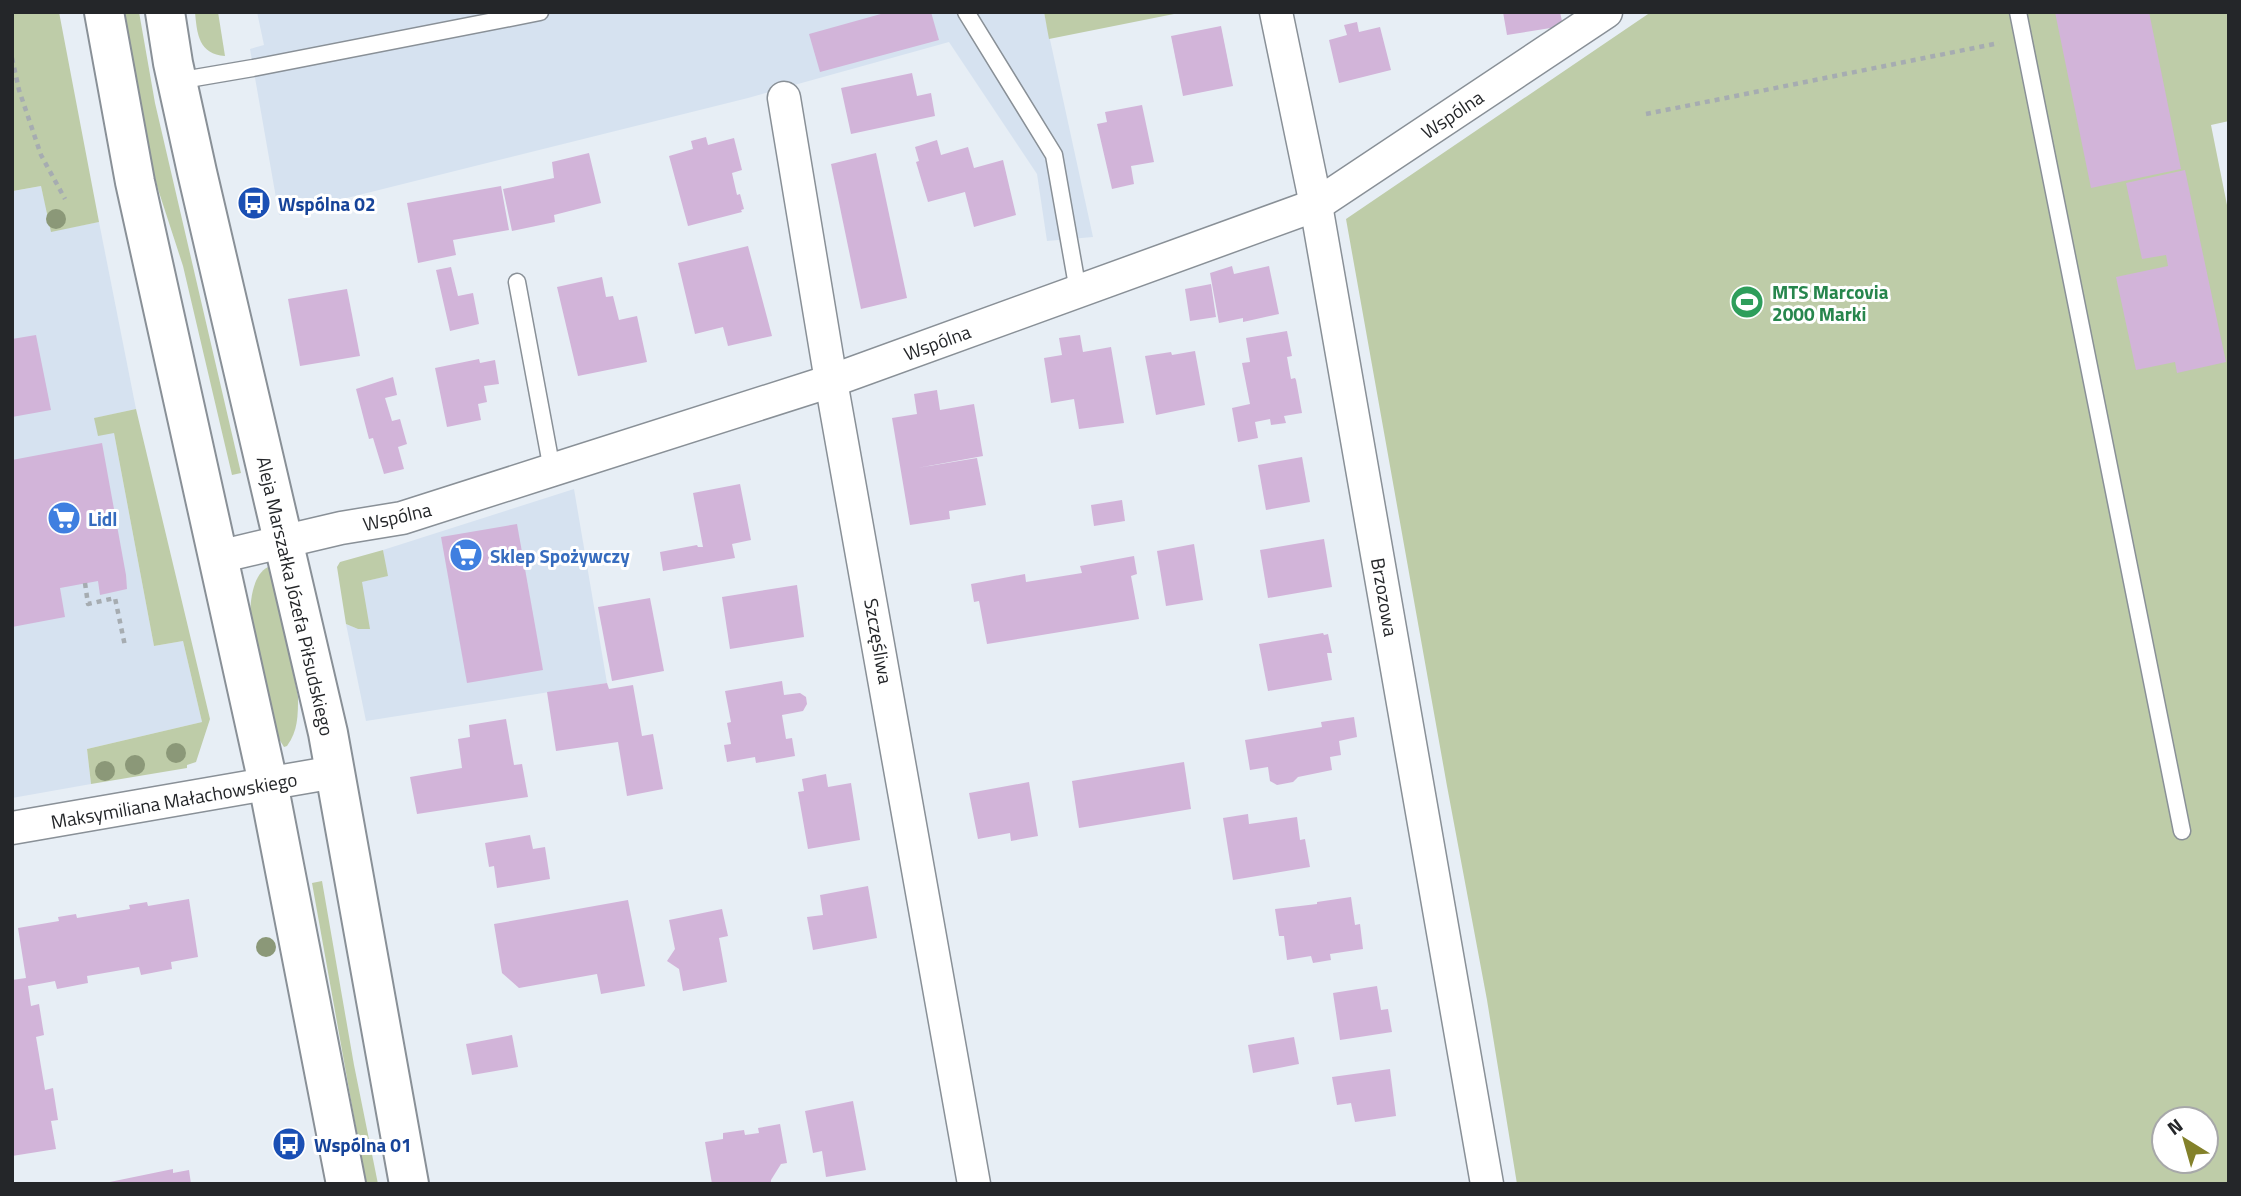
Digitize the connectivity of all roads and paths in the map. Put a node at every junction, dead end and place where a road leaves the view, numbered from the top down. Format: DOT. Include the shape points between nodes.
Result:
graph roads {
  1 [pos="104,12"];
  2 [pos="165,12"];
  3 [pos="540,12"];
  4 [pos="966,12"];
  5 [pos="1276,12"];
  6 [pos="1606,12"];
  7 [pos="2018,12"];
  8 [pos="2023,38"];
  9 [pos="12,58"];
  10 [pos="177,80"];
  11 [pos="784,98"];
  12 [pos="1646,114"];
  13 [pos="65,199"];
  14 [pos="1316,205"];
  15 [pos="517,282"];
  16 [pos="1078,291"];
  17 [pos="831,381"];
  18 [pos="552,470"];
  19 [pos="284,542"];
  20 [pos="218,557"];
  21 [pos="85,583"];
  22 [pos="125,646"];
  23 [pos="335,772"];
  24 [pos="268,783"];
  25 [pos="12,828"];
  26 [pos="2182,831"];
  27 [pos="346,1184"];
  28 [pos="408,1184"];
  29 [pos="974,1184"];
  30 [pos="1488,1184"];
  1 -- 20 [label="main road" via="135,182"];
  2 -- 10 [label="main road, Aleja Marszałka Józefa Piłsudskiego"];
  3 -- 10 [label="lane"];
  4 -- 16 [label="lane" via="1055,155"];
  5 -- 14 [label="street, Brzozowa"];
  6 -- 14 [label="street, Wspólna"];
  7 -- 8 [label="lane"];
  8 -- 12 [label="path"];
  8 -- 26 [label="lane"];
  9 -- 13 [label="path" via="41,155"];
  10 -- 19 [label="main road, Aleja Marszałka Józefa Piłsudskiego"];
  11 -- 17 [label="street, Szczęśliwa"];
  14 -- 16 [label="street, Wspólna"];
  14 -- 30 [label="street, Brzozowa"];
  15 -- 18 [label="lane"];
  16 -- 17 [label="street, Wspólna"];
  17 -- 18 [label="street, Wspólna"];
  17 -- 29 [label="street, Szczęśliwa"];
  18 -- 19 [label="street, Wspólna" via="402,517"];
  19 -- 20 [label="street, Wspólna"];
  19 -- 23 [label="main road, Aleja Marszałka Józefa Piłsudskiego"];
  20 -- 24 [label="main road"];
  21 -- 22 [label="path" via="89,604 115,598"];
  23 -- 24 [label="street, Maksymiliana Małachowskiego"];
  23 -- 28 [label="main road, Aleja Marszałka Józefa Piłsudskiego"];
  24 -- 25 [label="street, Maksymiliana Małachowskiego"];
  24 -- 27 [label="main road"];
}
